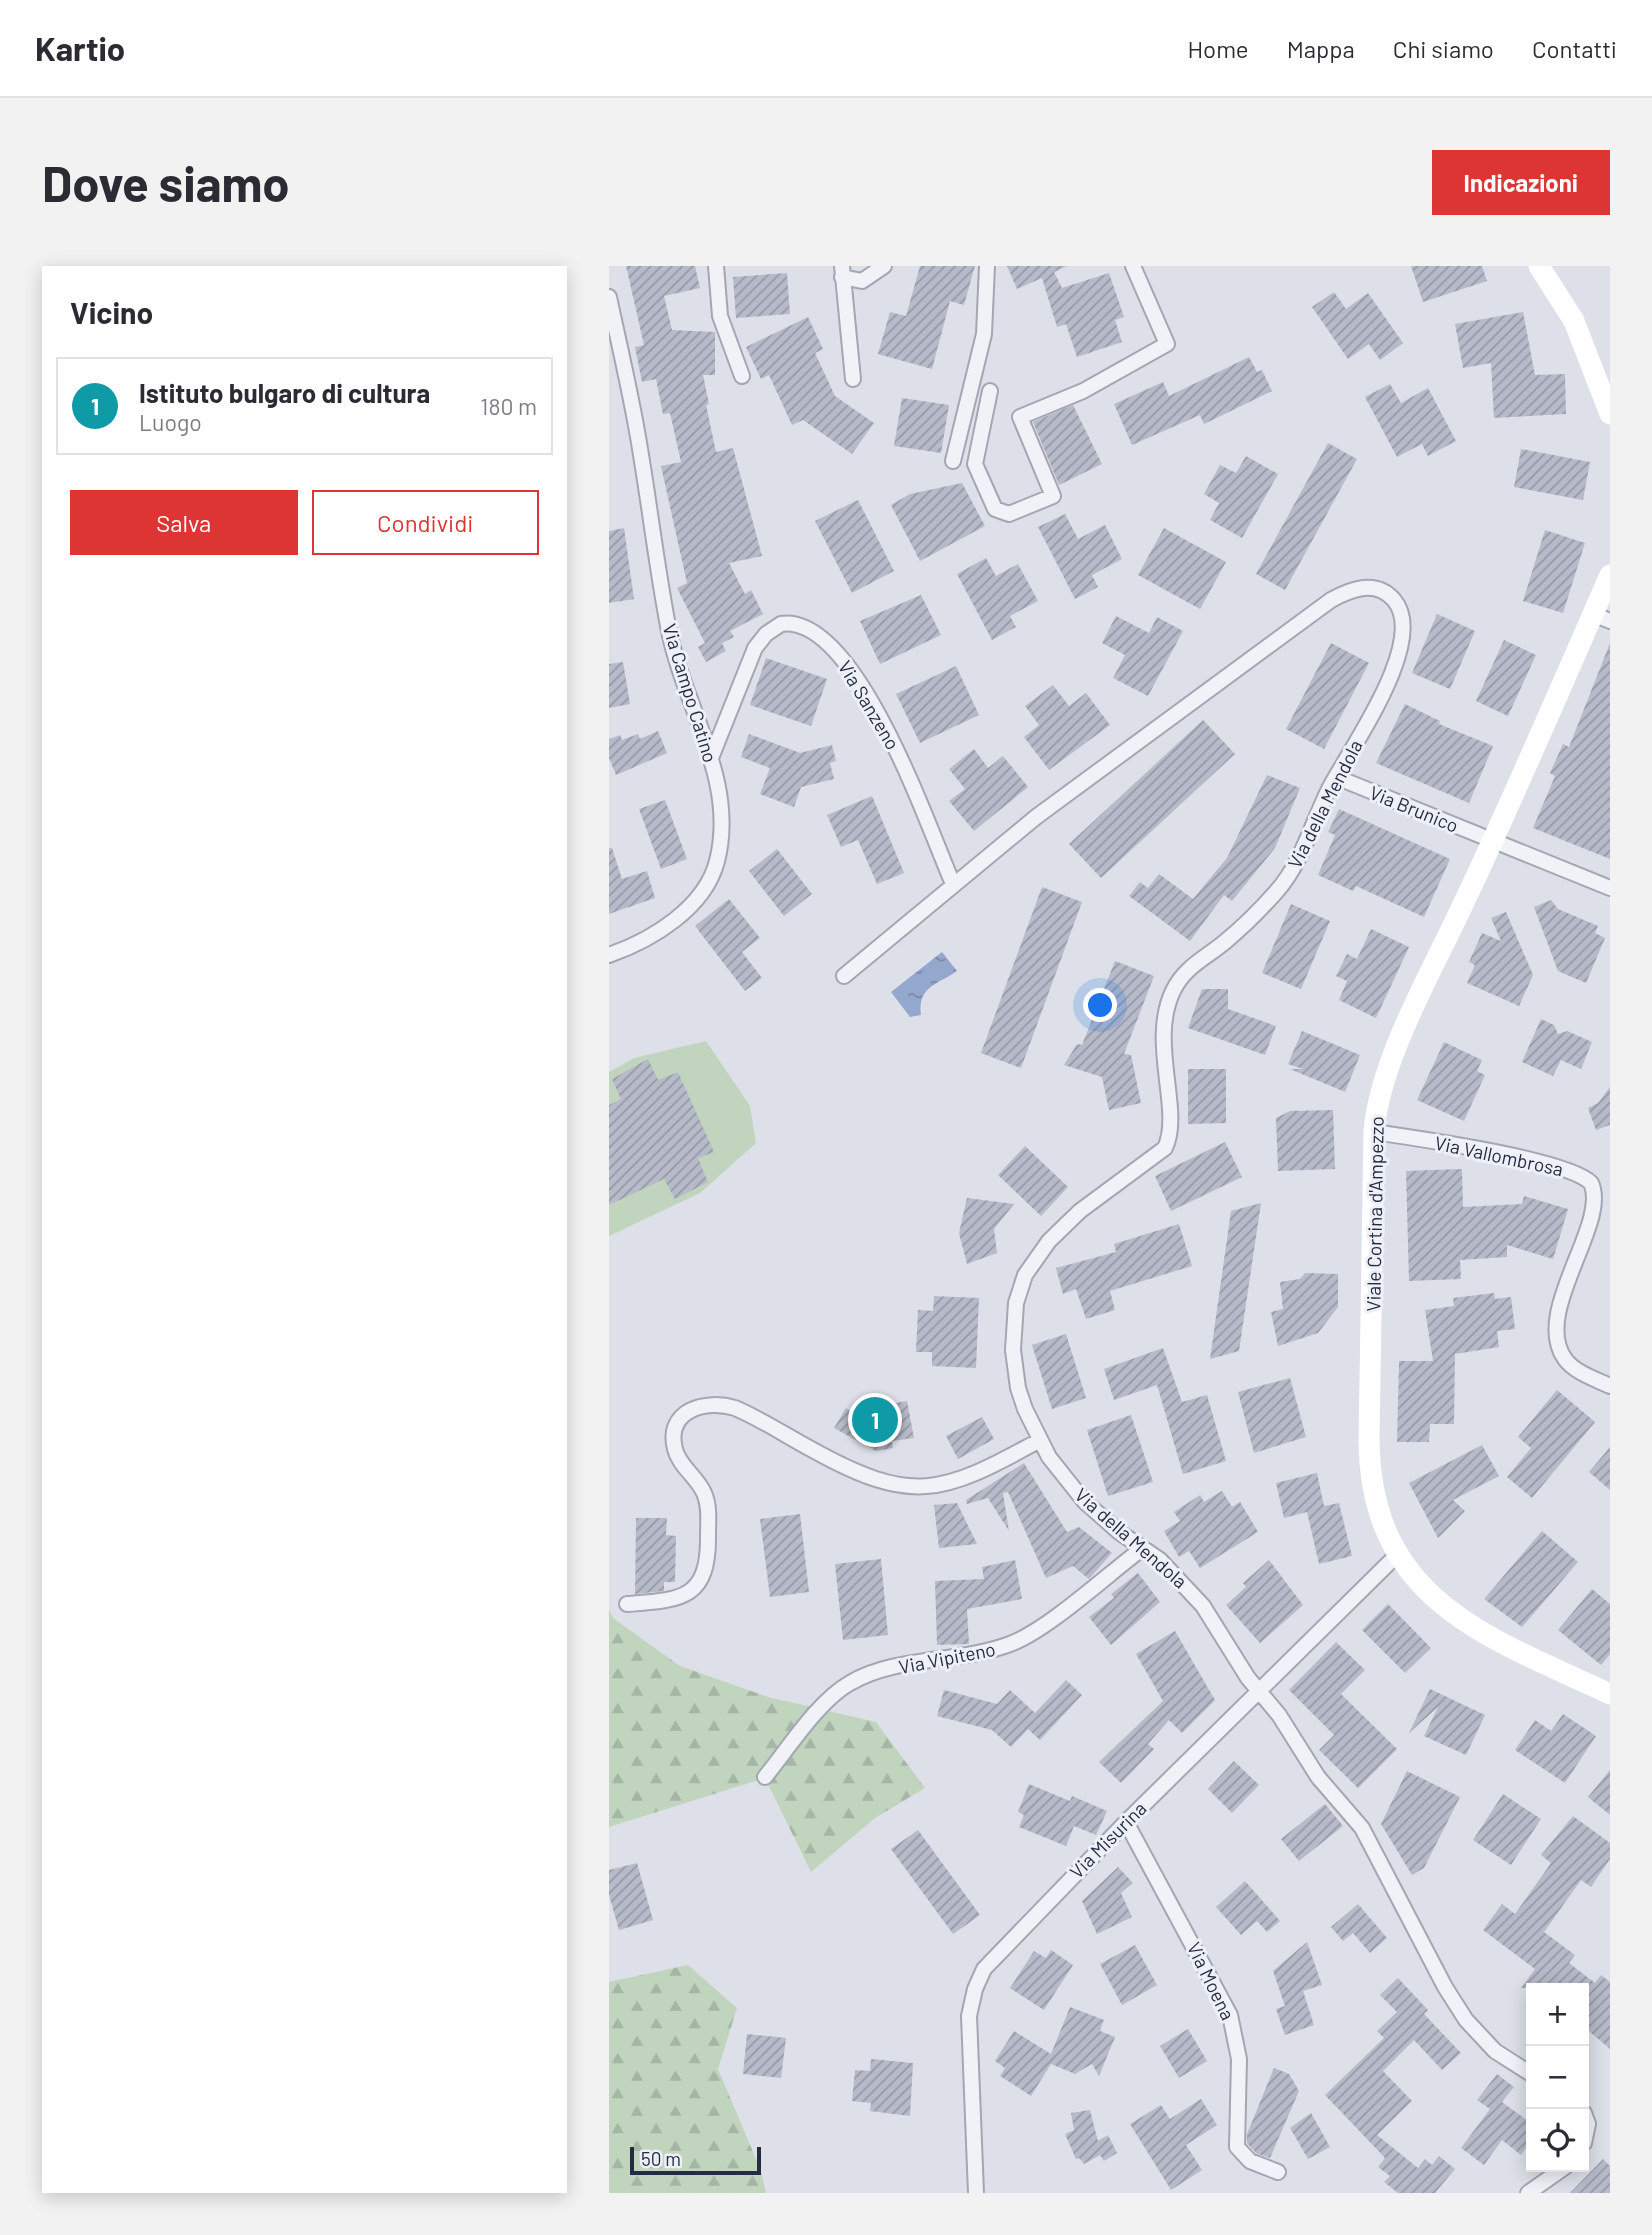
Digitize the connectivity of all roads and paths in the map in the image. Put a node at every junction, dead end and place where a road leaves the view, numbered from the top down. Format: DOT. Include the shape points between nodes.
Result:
graph roads {
  1 [pos="716,266"];
  2 [pos="884,266"];
  3 [pos="988,266"];
  4 [pos="1133,266"];
  5 [pos="1539,266"];
  6 [pos="842,271"];
  7 [pos="609,297"];
  8 [pos="741,376"];
  9 [pos="853,379"];
  10 [pos="990,391"];
  11 [pos="1610,414"];
  12 [pos="953,461"];
  13 [pos="1610,575"];
  14 [pos="1602,618"];
  15 [pos="711,758"];
  16 [pos="1336,777"];
  17 [pos="1493,841"];
  18 [pos="953,884"];
  19 [pos="1610,888"];
  20 [pos="609,955"];
  21 [pos="844,976"];
  22 [pos="1374,1132"];
  23 [pos="1605,1206"];
  24 [pos="1610,1386"];
  25 [pos="1040,1440"];
  26 [pos="1143,1548"];
  27 [pos="1398,1554"];
  28 [pos="627,1604"];
  29 [pos="1607,1687"];
  30 [pos="1258,1691"];
  31 [pos="765,1777"];
  32 [pos="1126,1822"];
  33 [pos="1526,2071"];
  34 [pos="1278,2172"];
  35 [pos="1558,2172"];
  36 [pos="976,2193"];
  37 [pos="1528,2193"];
  1 -- 8 [label="street" via="720,316"];
  2 -- 6 [label="street" via="862,281"];
  3 -- 12 [label="street" via="984,334"];
  4 -- 10 [label="street" via="1167,344 1083,391 1020,417 1053,496 1009,514 995,509 976,468"];
  5 -- 11 [label="street" via="1574,321"];
  6 -- 9 [label="street"];
  7 -- 15 [label="street, Via Campo Catino" via="638,434 668,627"];
  13 -- 14 [label="street, Viale Cortina d'Ampezzo"];
  14 -- 17 [label="street, Viale Cortina d'Ampezzo"];
  15 -- 18 [label="street, Via Sanzeno" via="760,641 781,624 807,628 832,647 867,694 894,742"];
  15 -- 20 [label="street, Via Campo Catino" via="722,821 717,861 708,884 660,930"];
  16 -- 17 [label="street, Via Brunico"];
  16 -- 18 [label="street, Via della Mendola" via="1382,696 1402,637 1398,607 1387,594 1372,588 1344,592 1322,605 1082,781"];
  16 -- 25 [label="street, Via della Mendola" via="1286,880 1236,932 1185,970 1172,993 1163,1039 1170,1131 1165,1148 1080,1211 1049,1241 1025,1275 1016,1303 1013,1350 1018,1388"];
  17 -- 19 [label="street, Via Brunico"];
  17 -- 22 [label="street, Viale Cortina d'Ampezzo" via="1391,1061"];
  18 -- 21 [label="street, Via della Mendola"];
  22 -- 23 [label="street, Via Vallombrosa" via="1480,1149 1573,1172 1594,1187"];
  22 -- 27 [label="street, Viale Cortina d'Ampezzo" via="1369,1454 1382,1517"];
  23 -- 24 [label="street, Via Vallombrosa" via="1562,1313 1558,1340 1568,1363"];
  25 -- 26 [label="street, Via della Mendola" via="1084,1501"];
  25 -- 28 [label="street" via="958,1480 904,1486 861,1475 735,1408 697,1406 683,1415 673,1438 679,1458 708,1502 705,1572 701,1583 684,1597"];
  26 -- 30 [label="street, Via della Mendola" via="1173,1571 1203,1606"];
  26 -- 31 [label="street, Via Vipiteno" via="1022,1639 987,1651 872,1672 848,1684 826,1703"];
  27 -- 29 [label="street, Viale Cortina d'Ampezzo" via="1454,1616"];
  27 -- 30 [label="street, Via Misurina"];
  30 -- 32 [label="street, Via Misurina"];
  30 -- 33 [label="street, Via della Mendola" via="1318,1777 1363,1828 1466,2020 1495,2051"];
  32 -- 34 [label="street, Via Moena" via="1230,2015 1239,2059 1237,2147 1250,2161"];
  32 -- 36 [label="street, Via Misurina" via="999,1951 977,1982 969,2016"];
  35 -- 37 [label="street"];
}
